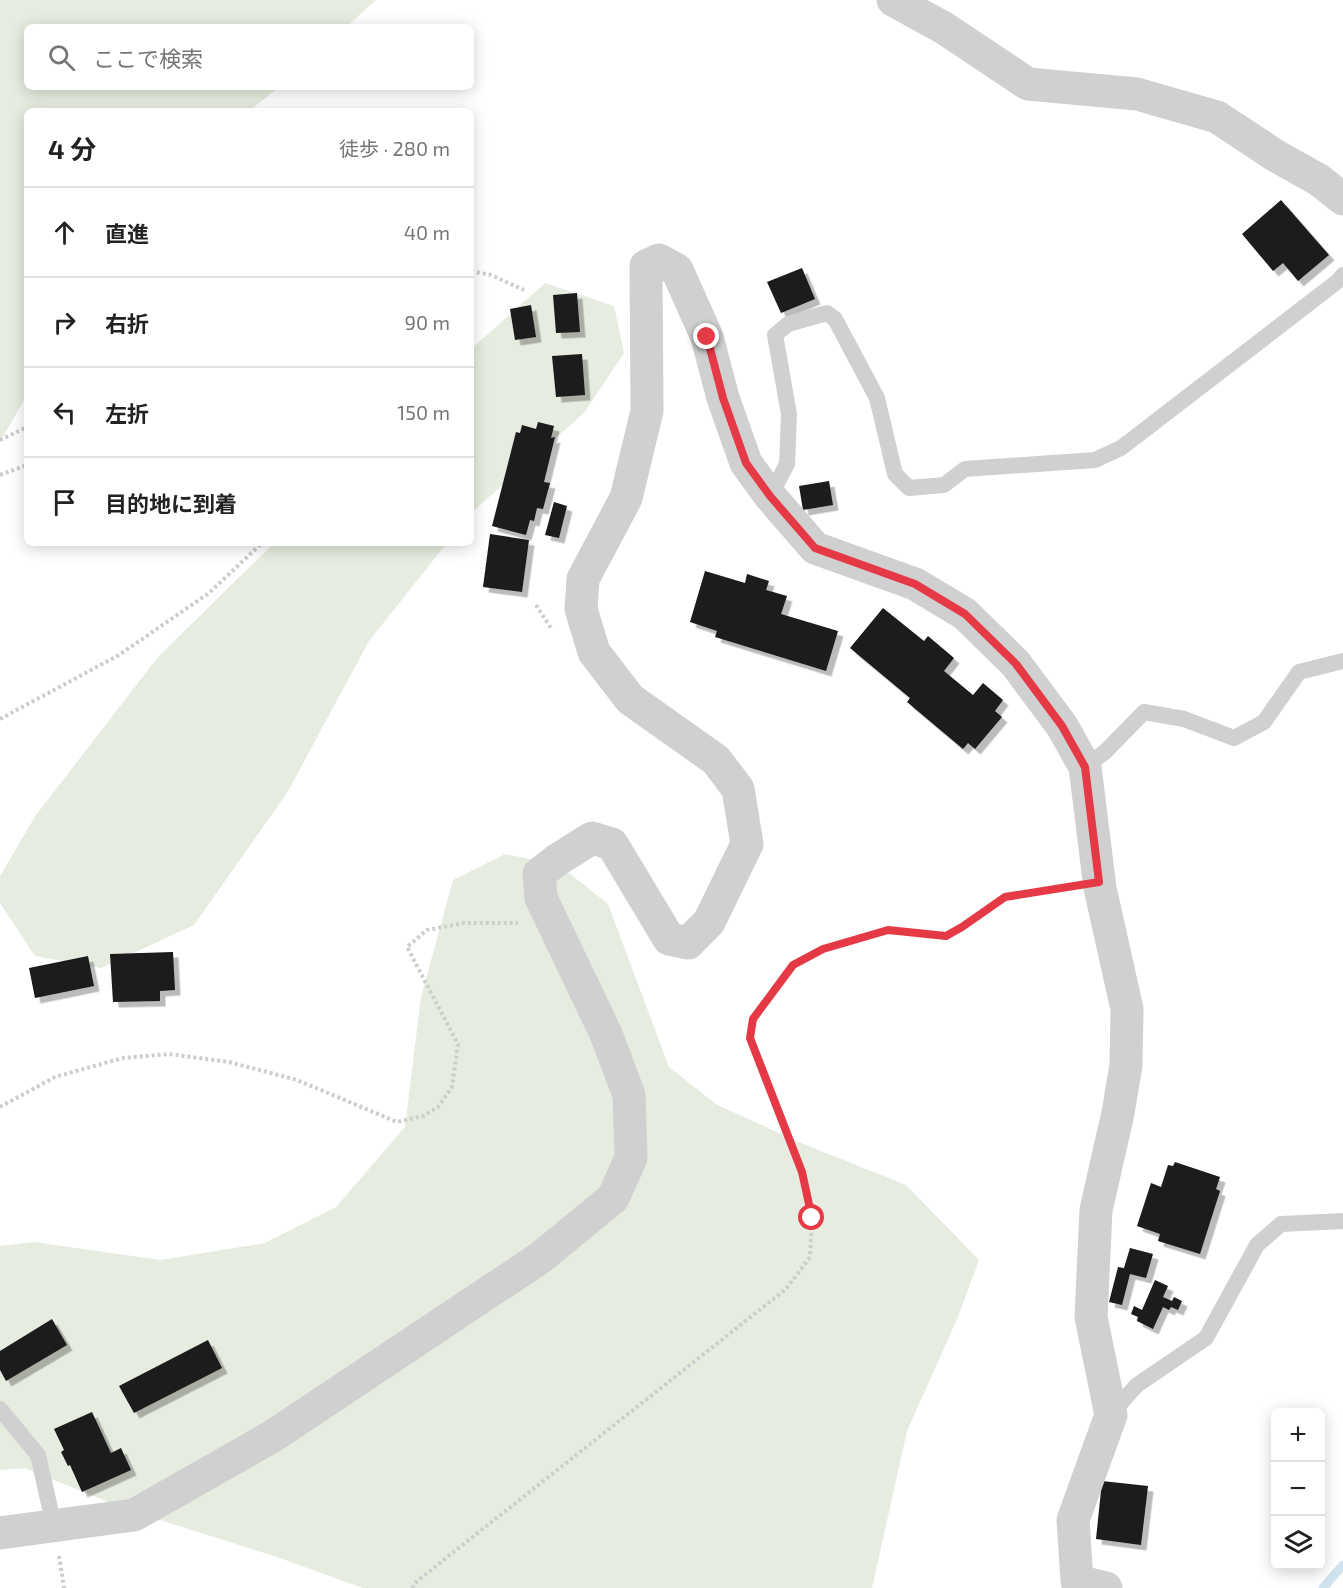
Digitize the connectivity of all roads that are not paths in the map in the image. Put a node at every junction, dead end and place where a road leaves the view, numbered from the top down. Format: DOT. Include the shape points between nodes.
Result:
graph roads {
  1 [pos="893,0"];
  2 [pos="1343,199"];
  3 [pos="1343,275"];
  4 [pos="770,496"];
  5 [pos="1343,662"];
  6 [pos="1085,767"];
  7 [pos="1343,1221"];
  8 [pos="0,1409"];
  9 [pos="1111,1414"];
  10 [pos="54,1526"];
  11 [pos="0,1533"];
  12 [pos="1106,1588"];
  1 -- 2 [label="street" via="944,28 1028,84 1137,94 1217,117"];
  3 -- 4 [label="lane" via="1121,448 1095,460 966,469 944,485 909,488 895,474 878,398 835,319 827,313 788,324 775,335 789,414 787,464"];
  4 -- 6 [label="street" via="815,548 915,584 965,614 1016,664 1062,726"];
  4 -- 10 [label="street" via="746,463 707,337 676,270 659,260 646,266 647,411 626,498 583,579 581,609 594,652 630,699 716,760 738,789 747,843 709,922 687,943 669,939 612,844 592,838 539,874 541,898 606,1034 629,1095 631,1158 613,1198 540,1258 273,1436 134,1515"];
  5 -- 6 [label="lane" via="1299,672 1264,722 1234,738 1184,719 1144,712"];
  6 -- 9 [label="street" via="1099,882 1126,1009 1126,1065 1096,1210 1091,1317"];
  7 -- 9 [label="lane" via="1281,1224 1257,1245 1206,1338 1137,1385"];
  8 -- 10 [label="lane" via="38,1455"];
  9 -- 12 [label="street" via="1073,1520 1077,1581"];
  10 -- 11 [label="street"];
}
